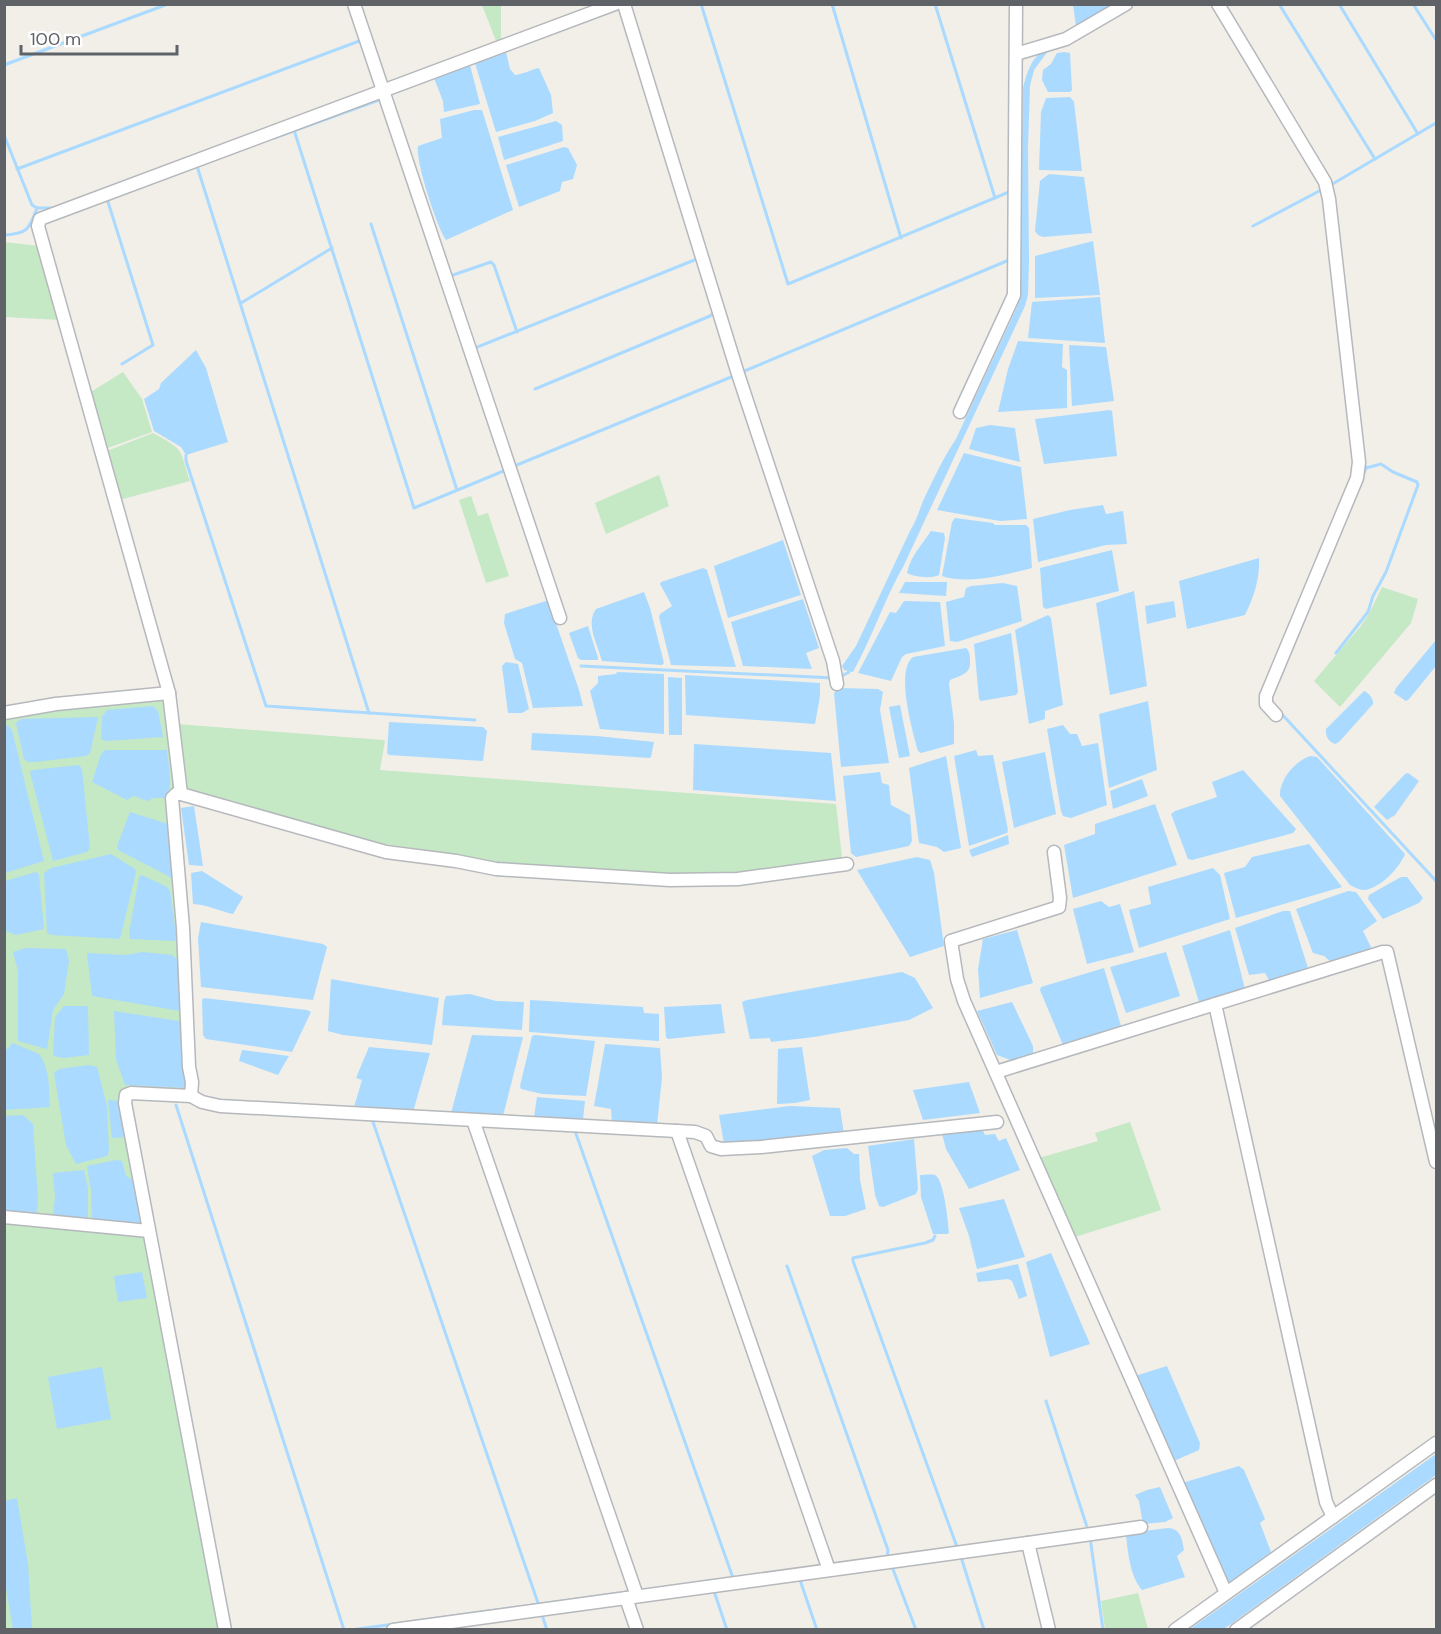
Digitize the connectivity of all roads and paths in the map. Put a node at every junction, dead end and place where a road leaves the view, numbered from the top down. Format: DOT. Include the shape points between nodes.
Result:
graph roads {
  1 [pos="354,4"];
  2 [pos="615,4"];
  3 [pos="624,4"];
  4 [pos="1016,4"];
  5 [pos="1126,4"];
  6 [pos="1218,4"];
  7 [pos="1016,54"];
  8 [pos="385,92"];
  9 [pos="960,412"];
  10 [pos="560,618"];
  11 [pos="837,684"];
  12 [pos="169,693"];
  13 [pos="4,713"];
  14 [pos="1276,715"];
  15 [pos="181,794"];
  16 [pos="1054,852"];
  17 [pos="847,864"];
  18 [pos="1215,1004"];
  19 [pos="996,1072"];
  20 [pos="191,1096"];
  21 [pos="473,1120"];
  22 [pos="997,1122"];
  23 [pos="677,1131"];
  24 [pos="1437,1162"];
  25 [pos="4,1217"];
  26 [pos="149,1231"];
  27 [pos="1437,1443"];
  28 [pos="1437,1485"];
  29 [pos="1333,1517"];
  30 [pos="1142,1527"];
  31 [pos="1028,1543"];
  32 [pos="829,1570"];
  33 [pos="1226,1593"];
  34 [pos="632,1597"];
  35 [pos="462,1625"];
  36 [pos="225,1629"];
  37 [pos="393,1629"];
  38 [pos="637,1629"];
  39 [pos="1049,1629"];
  40 [pos="1175,1629"];
  41 [pos="1236,1629"];
  1 -- 8 [label="street"];
  2 -- 8 [label="street"];
  3 -- 11 [label="street" via="734,363 833,661"];
  4 -- 7 [label="street"];
  5 -- 7 [label="street" via="1066,39"];
  6 -- 14 [label="street" via="1325,182 1359,462 1357,478 1266,696 1266,704"];
  7 -- 9 [label="street" via="1014,295"];
  8 -- 10 [label="street"];
  8 -- 12 [label="street" via="43,216 38,223"];
  12 -- 13 [label="street"];
  12 -- 15 [label="street"];
  15 -- 17 [label="street" via="386,852 495,869 670,880 738,879"];
  15 -- 20 [label="street" via="176,794 172,803"];
  16 -- 19 [label="street" via="1059,907 951,941 960,989"];
  18 -- 19 [label="street"];
  18 -- 24 [label="street" via="1388,952"];
  18 -- 29 [label="street"];
  19 -- 33 [label="street"];
  20 -- 21 [label="street" via="220,1106"];
  20 -- 26 [label="street" via="131,1093 125,1098"];
  21 -- 23 [label="street"];
  21 -- 34 [label="street"];
  22 -- 23 [label="street" via="721,1149 711,1146 700,1133"];
  23 -- 32 [label="street"];
  25 -- 26 [label="street"];
  26 -- 36 [label="street"];
  27 -- 29 [label="street"];
  28 -- 41 [label="street"];
  29 -- 33 [label="street"];
  30 -- 31 [label="street"];
  31 -- 32 [label="street"];
  31 -- 39 [label="street"];
  32 -- 34 [label="street"];
  33 -- 40 [label="street"];
  34 -- 35 [label="street"];
  34 -- 38 [label="street"];
  35 -- 37 [label="street"];
}
